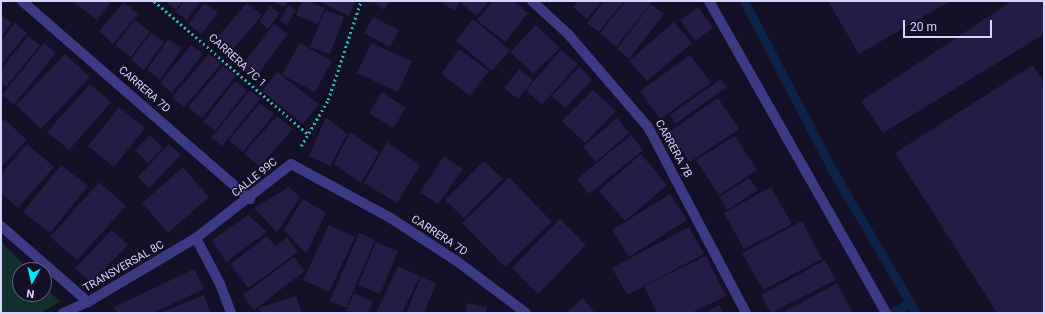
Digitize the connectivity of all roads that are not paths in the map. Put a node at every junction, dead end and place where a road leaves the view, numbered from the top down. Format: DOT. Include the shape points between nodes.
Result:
graph roads {
  1 [pos="22,1"];
  2 [pos="532,1"];
  3 [pos="709,1"];
  4 [pos="291,164"];
  5 [pos="250,199"];
  6 [pos="1,226"];
  7 [pos="196,238"];
  8 [pos="88,302"];
  9 [pos="885,311"];
  10 [pos="63,313"];
  11 [pos="231,313"];
  12 [pos="526,313"];
  13 [pos="746,313"];
  1 -- 5 [label="street, CARRERA 7D"];
  2 -- 13 [label="street, CARRERA 7B" via="568,34 648,127"];
  3 -- 9 [label="street"];
  4 -- 5 [label="street, CALLE 99C"];
  4 -- 12 [label="street, CARRERA 7D" via="389,217 458,262"];
  5 -- 7 [label="street, CALLE 99C"];
  6 -- 8 [label="street"];
  7 -- 8 [label="street, TRANSVERSAL 8C"];
  7 -- 11 [label="street" via="220,284"];
  8 -- 10 [label="street, TRANSVERSAL 8C"];
}
